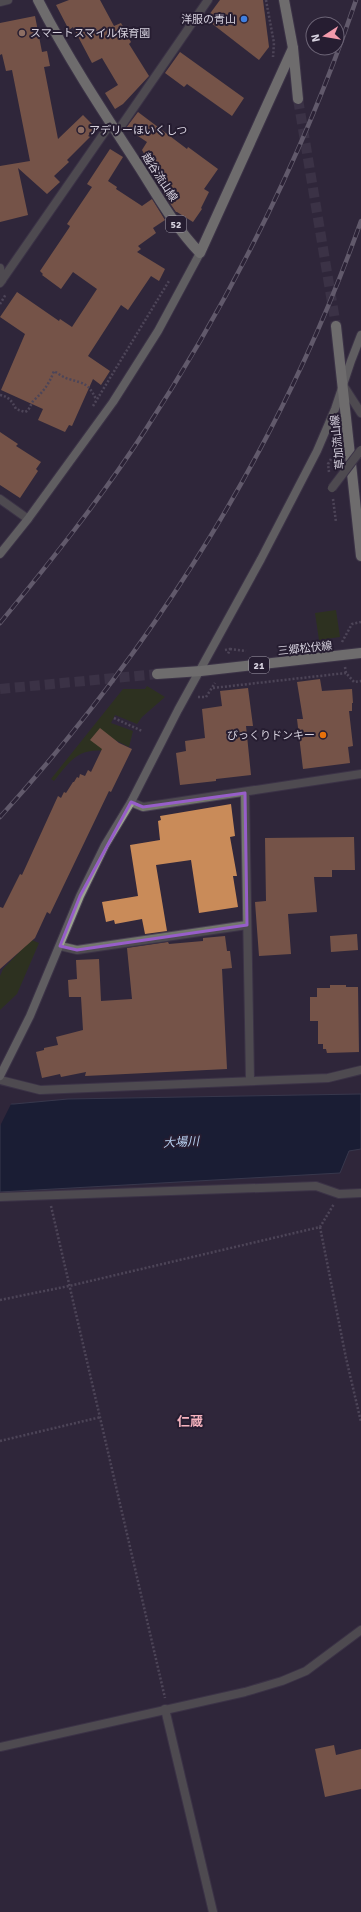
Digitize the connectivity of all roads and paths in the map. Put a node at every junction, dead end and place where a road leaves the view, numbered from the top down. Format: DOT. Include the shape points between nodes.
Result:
graph roads {
  1 [pos="8,0"];
  2 [pos="38,0"];
  3 [pos="208,0"];
  4 [pos="266,0"];
  5 [pos="284,0"];
  6 [pos="0,2"];
  7 [pos="293,48"];
  8 [pos="271,62"];
  9 [pos="298,99"];
  10 [pos="111,123"];
  11 [pos="117,132"];
  12 [pos="200,253"];
  13 [pos="0,268"];
  14 [pos="170,280"];
  15 [pos="1,282"];
  16 [pos="336,326"];
  17 [pos="361,336"];
  18 [pos="343,385"];
  19 [pos="0,395"];
  20 [pos="97,400"];
  21 [pos="93,407"];
  22 [pos="361,413"];
  23 [pos="361,450"];
  24 [pos="332,488"];
  25 [pos="0,499"];
  26 [pos="28,518"];
  27 [pos="336,522"];
  28 [pos="0,554"];
  29 [pos="361,556"];
  30 [pos="361,654"];
  31 [pos="201,671"];
  32 [pos="157,674"];
  33 [pos="361,682"];
  34 [pos="213,688"];
  35 [pos="114,718"];
  36 [pos="142,731"];
  37 [pos="361,774"];
  38 [pos="245,793"];
  39 [pos="131,802"];
  40 [pos="247,924"];
  41 [pos="60,946"];
  42 [pos="361,1070"];
  43 [pos="0,1076"];
  44 [pos="0,1080"];
  45 [pos="250,1080"];
  46 [pos="361,1193"];
  47 [pos="339,1194"];
  48 [pos="48,1196"];
  49 [pos="0,1197"];
  50 [pos="320,1227"];
  51 [pos="69,1286"];
  52 [pos="0,1300"];
  53 [pos="101,1417"];
  54 [pos="361,1422"];
  55 [pos="0,1441"];
  56 [pos="361,1630"];
  57 [pos="166,1709"];
  58 [pos="0,1748"];
  59 [pos="212,1912"];
  1 -- 6 [label="street"];
  2 -- 10 [label="main road, 越谷流山線 / 52" via="66,52"];
  3 -- 11 [label="street"];
  4 -- 8 [label="path" via="274,43 274,56"];
  5 -- 7 [label="main road"];
  7 -- 9 [label="main road"];
  7 -- 12 [label="main road"];
  10 -- 11 [label="main road, 越谷流山線 / 52"];
  10 -- 15 [label="street"];
  11 -- 12 [label="main road, 越谷流山線 / 52" via="184,237"];
  12 -- 26 [label="street" via="154,338 113,402"];
  13 -- 15 [label="street"];
  14 -- 20 [label="path"];
  16 -- 18 [label="main road, 草加流山線"];
  17 -- 18 [label="street"];
  18 -- 22 [label="street"];
  18 -- 29 [label="main road, 草加流山線"];
  18 -- 31 [label="street" via="317,450"];
  19 -- 20 [label="path" via="10,400 16,409 25,412 48,387 54,371 89,387"];
  20 -- 21 [label="path"];
  23 -- 24 [label="street, bridge"];
  24 -- 27 [label="path"];
  25 -- 26 [label="street"];
  26 -- 28 [label="street"];
  30 -- 31 [label="main road, 三郷松伏線 / 21"];
  31 -- 32 [label="main road, 三郷松伏線 / 21"];
  31 -- 39 [label="street"];
  33 -- 34 [label="path" via="354,682 346,673"];
  35 -- 36 [label="path"];
  37 -- 38 [label="street"];
  38 -- 39 [label="street" via="143,807"];
  38 -- 40 [label="street"];
  39 -- 41 [label="street" via="105,845 80,896"];
  40 -- 41 [label="street" via="77,950"];
  40 -- 45 [label="street"];
  41 -- 43 [label="street" via="30,1016"];
  42 -- 45 [label="street" via="328,1078"];
  44 -- 45 [label="street" via="40,1090"];
  46 -- 47 [label="street"];
  47 -- 48 [label="street" via="316,1186"];
  47 -- 50 [label="path"];
  48 -- 49 [label="street"];
  48 -- 51 [label="path"];
  50 -- 51 [label="path"];
  50 -- 54 [label="path"];
  51 -- 52 [label="path"];
  51 -- 53 [label="path"];
  53 -- 55 [label="path"];
  53 -- 57 [label="path"];
  56 -- 57 [label="street" via="295,1676 245,1692"];
  57 -- 58 [label="street"];
  57 -- 59 [label="street"];
}
